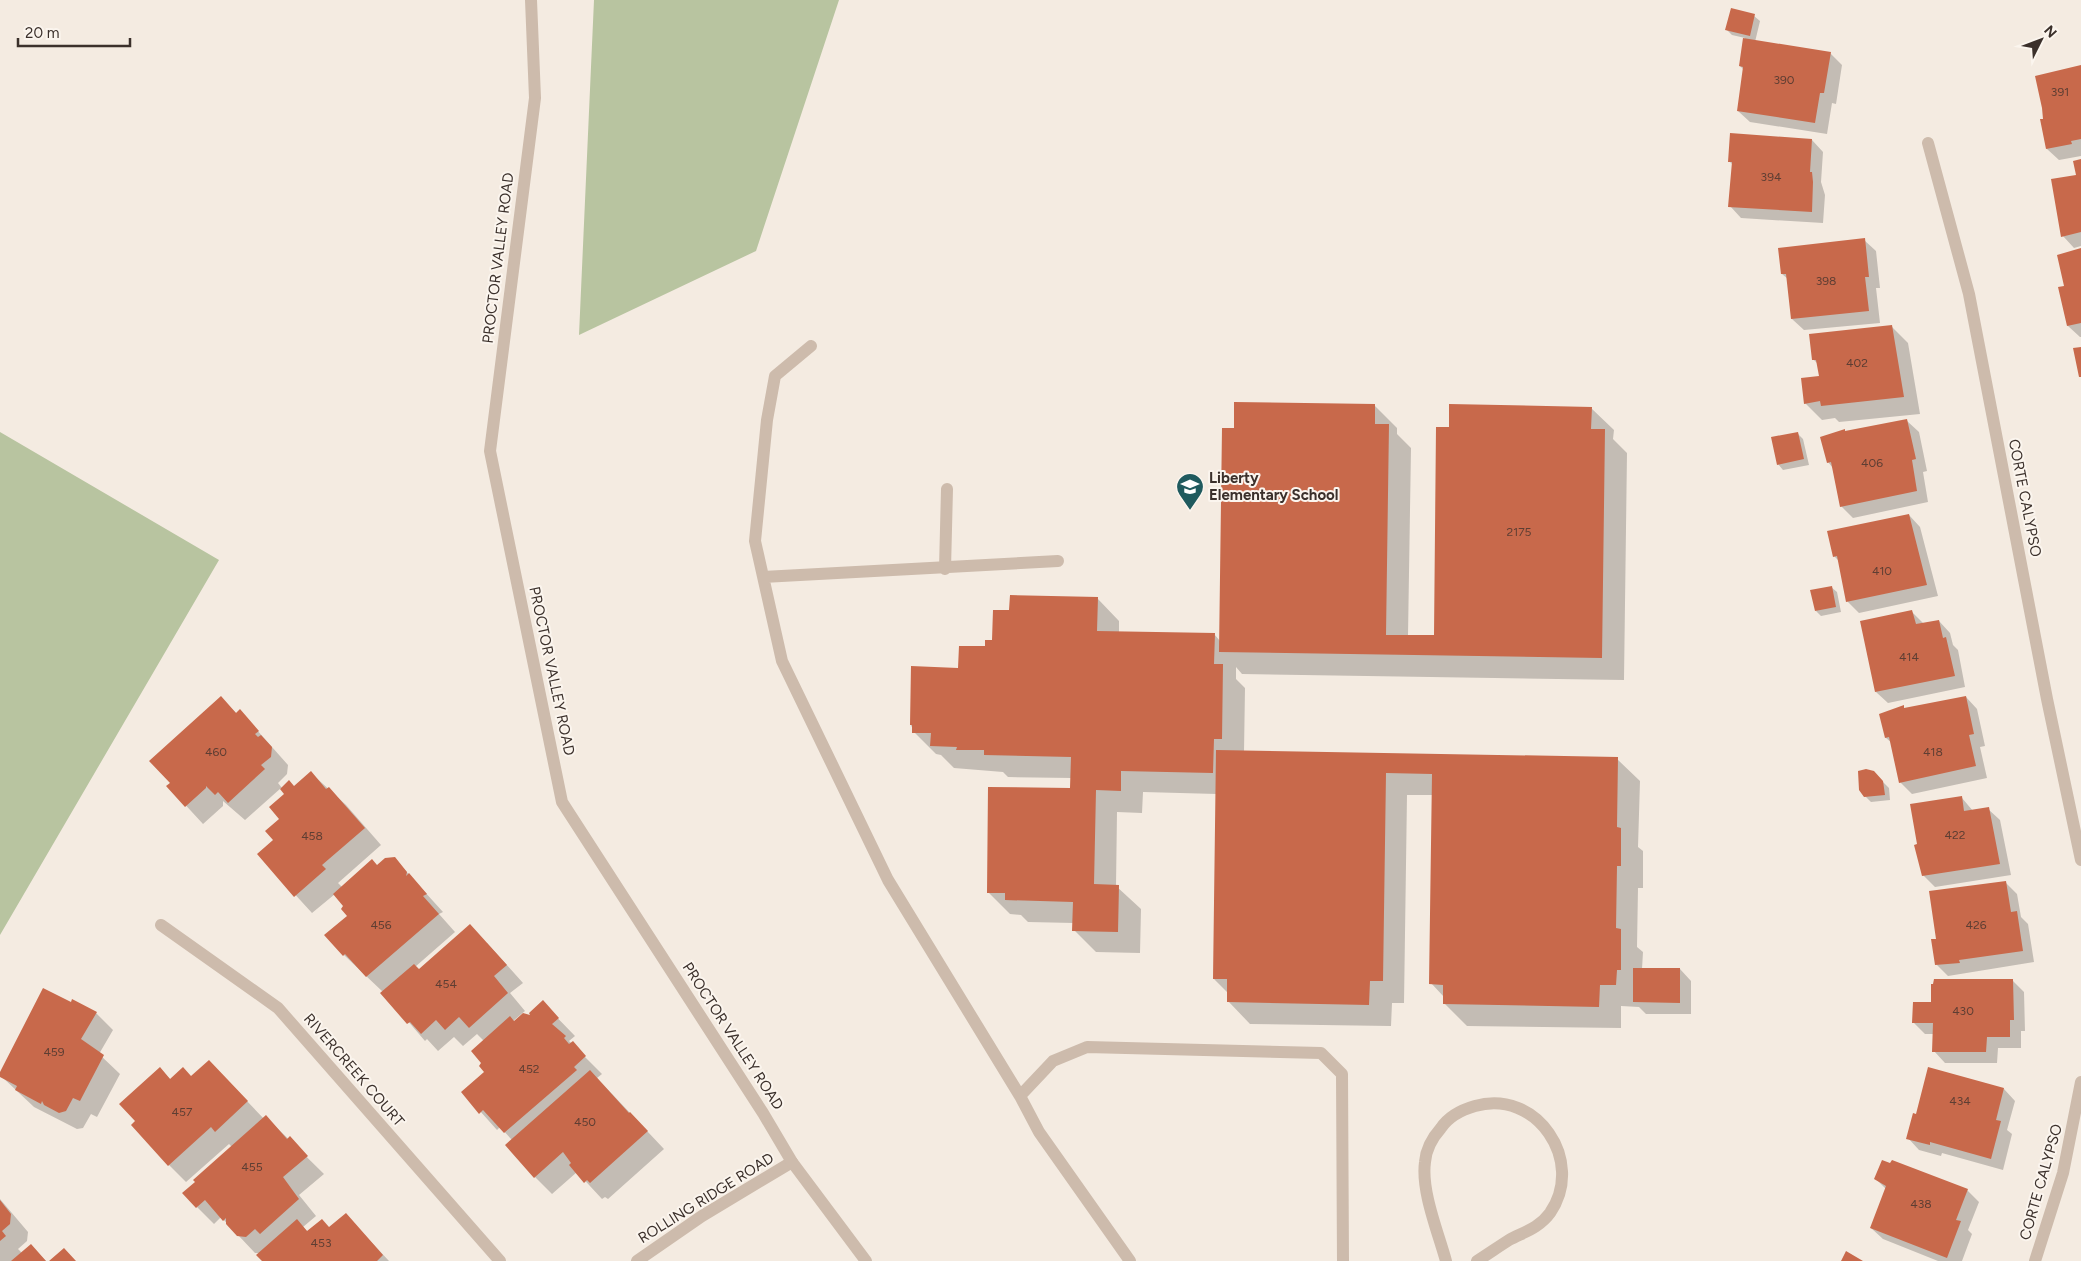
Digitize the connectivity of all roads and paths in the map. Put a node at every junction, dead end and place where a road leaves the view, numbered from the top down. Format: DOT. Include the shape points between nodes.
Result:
graph roads {
  1 [pos="531,0"];
  2 [pos="1928,143"];
  3 [pos="811,346"];
  4 [pos="947,489"];
  5 [pos="1058,561"];
  6 [pos="945,568"];
  7 [pos="763,577"];
  8 [pos="2081,860"];
  9 [pos="161,924"];
  10 [pos="2081,1082"];
  11 [pos="1020,1096"];
  12 [pos="792,1162"];
  13 [pos="500,1261"];
  14 [pos="637,1261"];
  15 [pos="866,1261"];
  16 [pos="1130,1261"];
  17 [pos="1343,1261"];
  18 [pos="1446,1261"];
  19 [pos="1478,1261"];
  20 [pos="2036,1261"];
  1 -- 12 [label="street, PROCTOR VALLEY ROAD" via="535,98 490,451 562,802 764,1113"];
  2 -- 8 [label="street, CORTE CALYPSO" via="1968,294"];
  3 -- 7 [label="street" via="775,376 755,541"];
  4 -- 6 [label="street"];
  5 -- 6 [label="street"];
  6 -- 7 [label="street"];
  7 -- 11 [label="street" via="782,661 888,880"];
  9 -- 13 [label="street, RIVERCREEK COURT" via="278,1008"];
  10 -- 20 [label="street, CORTE CALYPSO" via="2063,1173"];
  11 -- 16 [label="street" via="1039,1132"];
  11 -- 17 [label="street" via="1053,1061 1086,1047 1322,1054 1342,1074"];
  12 -- 14 [label="street, ROLLING RIDGE ROAD" via="702,1216"];
  12 -- 15 [label="street, PROCTOR VALLEY ROAD"];
  18 -- 19 [label="street" via="1424,1181 1425,1160 1432,1139 1445,1122 1463,1109 1483,1103 1505,1104 1526,1111 1543,1124 1557,1144 1562,1168 1560,1192 1549,1214 1532,1230"];
}
